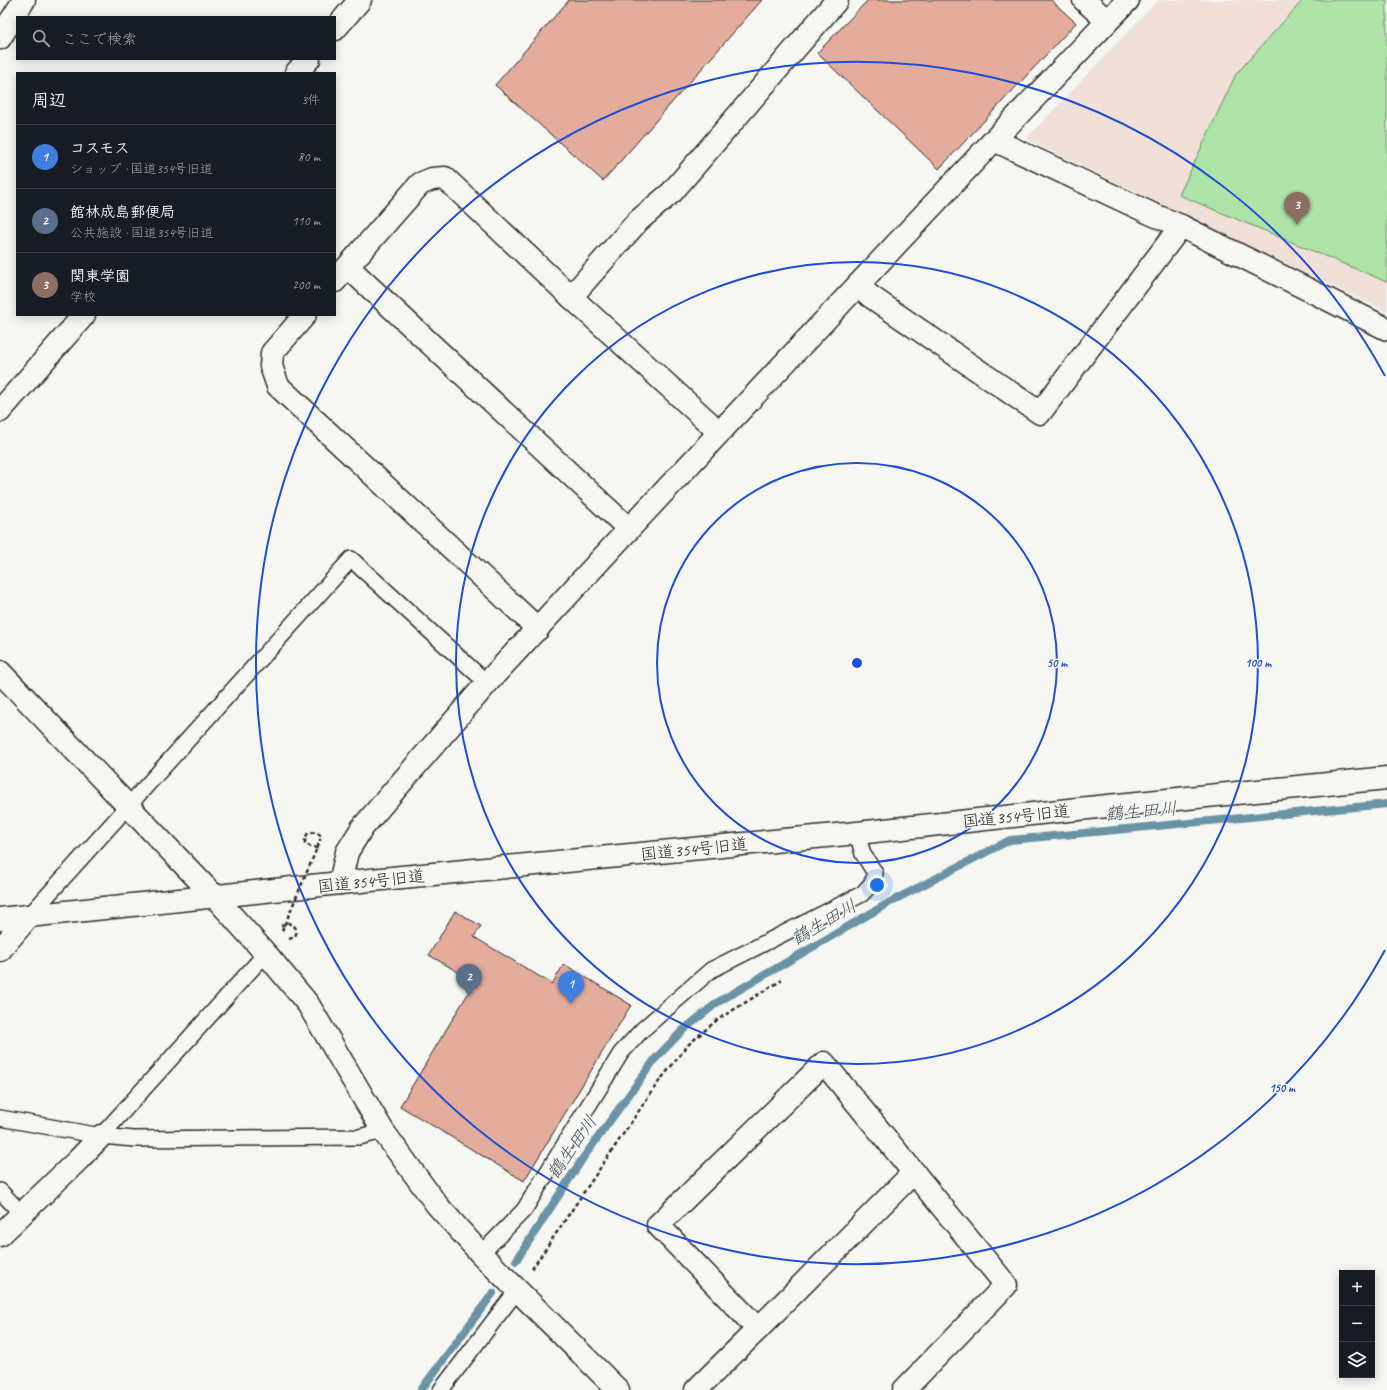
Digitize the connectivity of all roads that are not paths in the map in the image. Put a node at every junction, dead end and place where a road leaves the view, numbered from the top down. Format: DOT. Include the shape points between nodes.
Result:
graph roads {
  1 [pos="24,0"];
  2 [pos="360,0"];
  3 [pos="837,0"];
  4 [pos="1084,0"];
  5 [pos="1128,0"];
  6 [pos="1107,21"];
  7 [pos="336,28"];
  8 [pos="0,38"];
  9 [pos="308,60"];
  10 [pos="297,72"];
  11 [pos="994,140"];
  12 [pos="1181,226"];
  13 [pos="341,274"];
  14 [pos="858,285"];
  15 [pos="571,296"];
  16 [pos="83,316"];
  17 [pos="304,316"];
  18 [pos="1387,329"];
  19 [pos="0,411"];
  20 [pos="719,432"];
  21 [pos="628,529"];
  22 [pos="538,629"];
  23 [pos="0,672"];
  24 [pos="487,683"];
  25 [pos="1387,778"];
  26 [pos="128,805"];
  27 [pos="857,834"];
  28 [pos="340,883"];
  29 [pos="216,897"];
  30 [pos="29,916"];
  31 [pos="0,920"];
  32 [pos="0,950"];
  33 [pos="268,956"];
  34 [pos="0,1118"];
  35 [pos="383,1132"];
  36 [pos="101,1136"];
  37 [pos="914,1172"];
  38 [pos="0,1191"];
  39 [pos="22,1214"];
  40 [pos="0,1236"];
  41 [pos="481,1254"];
  42 [pos="518,1289"];
  43 [pos="758,1329"];
  44 [pos="441,1390"];
  45 [pos="618,1390"];
  46 [pos="696,1390"];
  47 [pos="904,1390"];
  1 -- 8 [label="street"];
  2 -- 7 [label="street"];
  3 -- 15 [label="street" via="672,192 638,221"];
  4 -- 6 [label="street"];
  5 -- 6 [label="street"];
  6 -- 11 [label="street"];
  9 -- 10 [label="street"];
  11 -- 12 [label="street"];
  11 -- 14 [label="street"];
  12 -- 14 [label="street" via="1040,412 870,296"];
  12 -- 18 [label="street"];
  13 -- 15 [label="street" via="420,184 432,179 445,178"];
  13 -- 21 [label="street"];
  14 -- 20 [label="street"];
  15 -- 20 [label="street"];
  16 -- 19 [label="street"];
  17 -- 22 [label="street" via="272,353 271,366 278,386"];
  20 -- 21 [label="street"];
  21 -- 22 [label="street"];
  22 -- 24 [label="street"];
  23 -- 26 [label="street"];
  24 -- 26 [label="lane" via="351,559"];
  24 -- 28 [label="street" via="362,828 348,852"];
  25 -- 27 [label="street, 国道354号旧道"];
  26 -- 29 [label="street"];
  26 -- 30 [label="lane"];
  27 -- 28 [label="street, 国道354号旧道"];
  27 -- 41 [label="lane" via="863,854 875,873 873,882 862,894 710,970 642,1030 621,1053 524,1210"];
  28 -- 29 [label="street, 国道354号旧道"];
  29 -- 30 [label="street, 国道354号旧道"];
  29 -- 33 [label="street"];
  30 -- 31 [label="street, 国道354号旧道"];
  30 -- 32 [label="street"];
  33 -- 35 [label="street" via="308,1004"];
  33 -- 36 [label="lane" via="258,962"];
  34 -- 36 [label="lane"];
  35 -- 36 [label="lane" via="359,1138 134,1139"];
  35 -- 41 [label="street" via="437,1205"];
  36 -- 39 [label="street"];
  37 -- 43 [label="street"];
  37 -- 43 [label="street" via="824,1063 658,1225"];
  37 -- 47 [label="street" via="1006,1284"];
  38 -- 39 [label="lane"];
  39 -- 40 [label="street"];
  41 -- 42 [label="street"];
  42 -- 44 [label="lane"];
  42 -- 45 [label="street"];
  43 -- 46 [label="street"];
}
